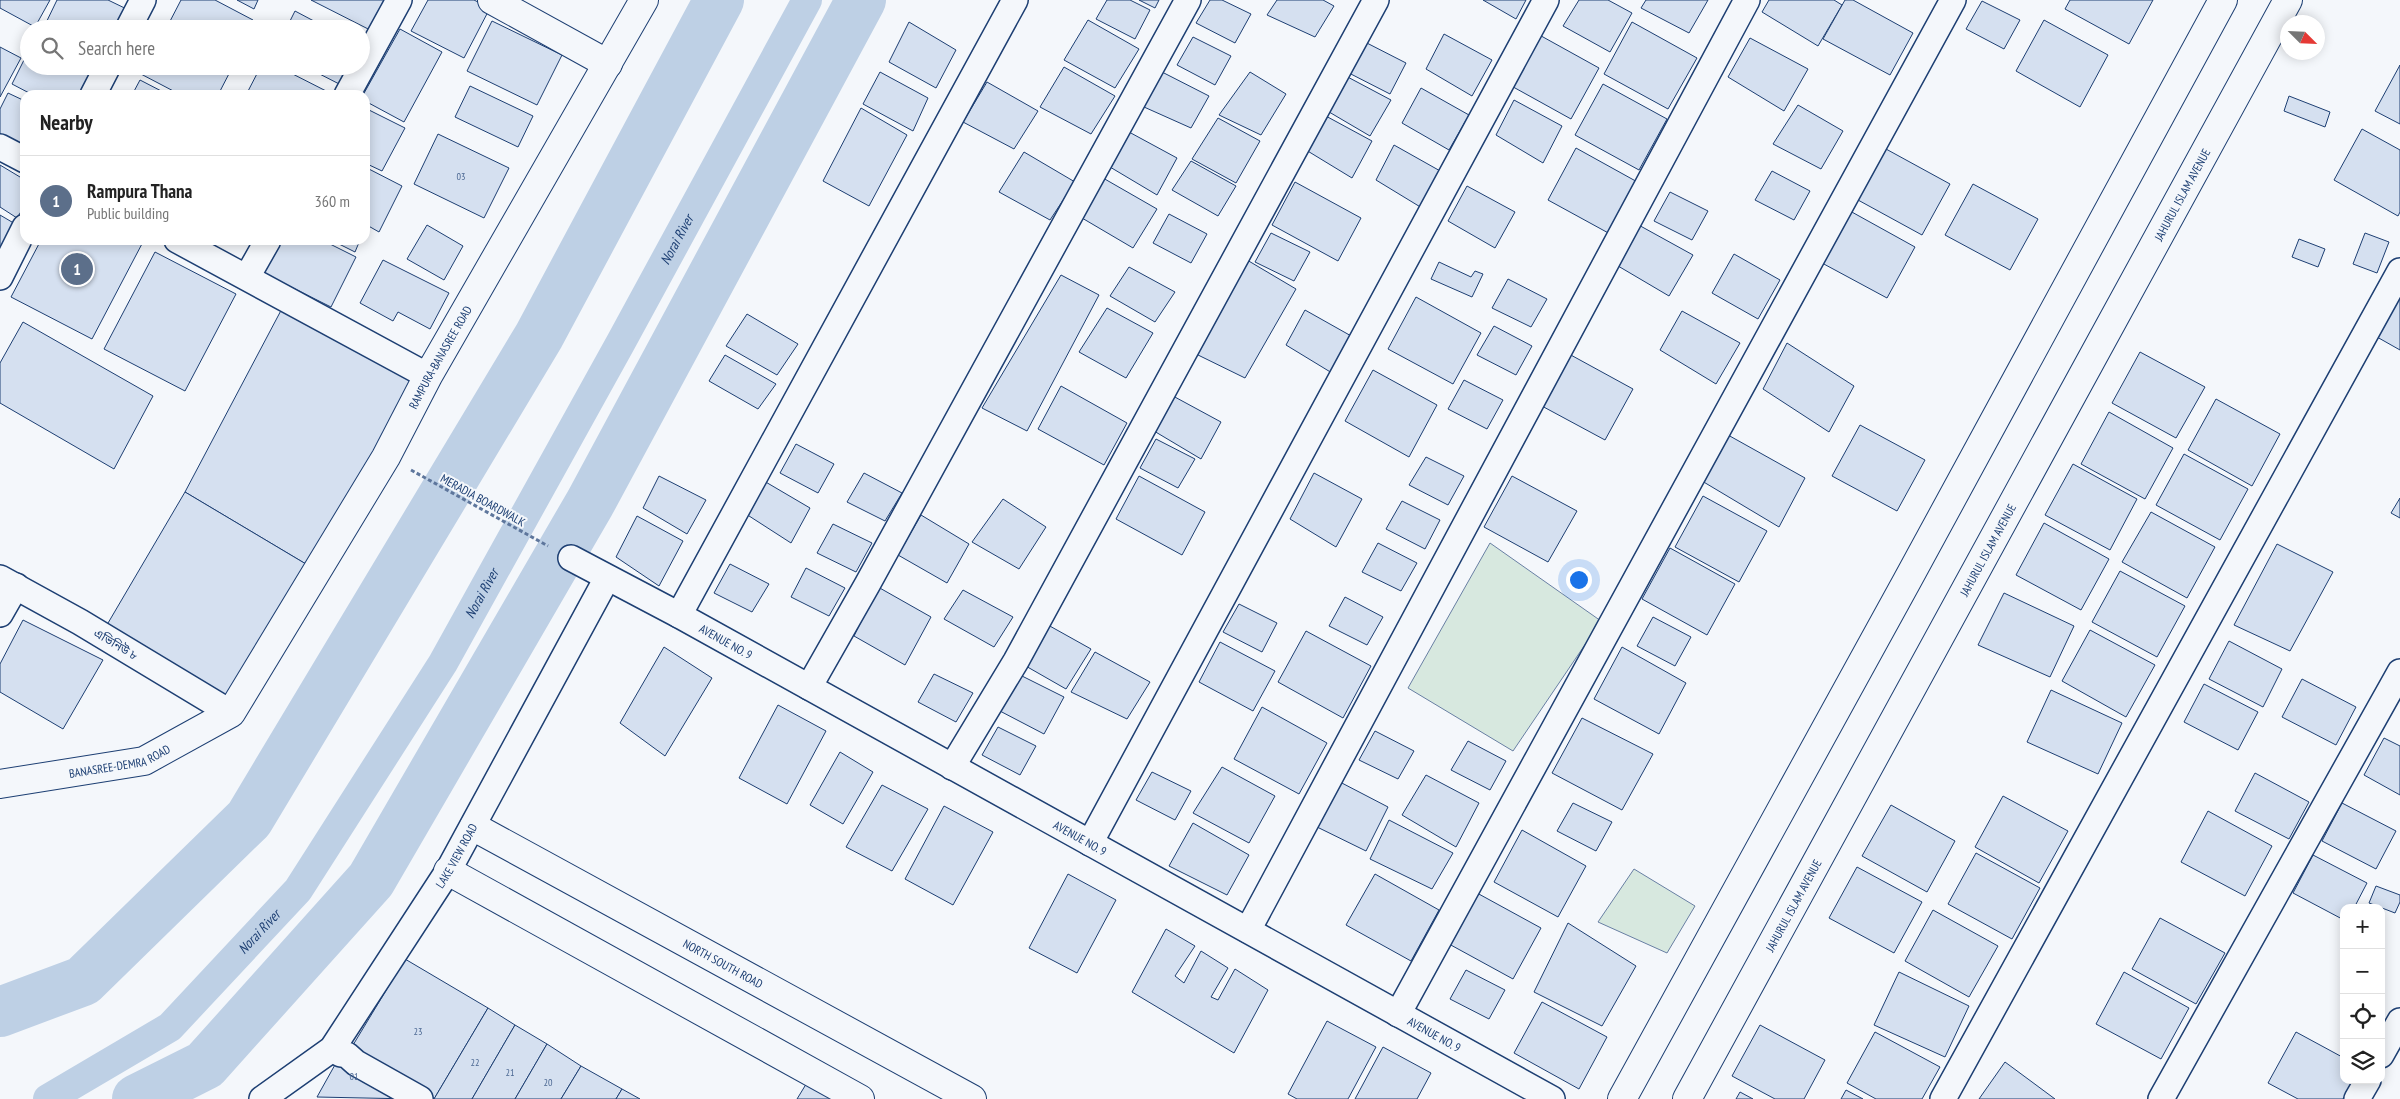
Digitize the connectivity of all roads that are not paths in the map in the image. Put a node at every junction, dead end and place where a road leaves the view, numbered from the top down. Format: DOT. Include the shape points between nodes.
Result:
graph roads {
  1 [pos="143,0"];
  2 [pos="399,0"];
  3 [pos="492,0"];
  4 [pos="644,0"];
  5 [pos="1015,0"];
  6 [pos="1188,0"];
  7 [pos="1376,0"];
  8 [pos="1546,0"];
  9 [pos="1747,0"];
  10 [pos="1953,0"];
  11 [pos="2222,0"];
  12 [pos="2288,0"];
  13 [pos="133,20"];
  14 [pos="370,53"];
  15 [pos="608,64"];
  16 [pos="103,75"];
  17 [pos="358,75"];
  18 [pos="96,90"];
  19 [pos="350,90"];
  20 [pos="0,147"];
  21 [pos="20,157"];
  22 [pos="20,237"];
  23 [pos="186,245"];
  24 [pos="265,245"];
  25 [pos="2400,271"];
  26 [pos="0,277"];
  27 [pos="247,277"];
  28 [pos="428,376"];
  29 [pos="571,558"];
  30 [pos="607,578"];
  31 [pos="8,582"];
  32 [pos="0,614"];
  33 [pos="679,615"];
  34 [pos="2400,672"];
  35 [pos="809,687"];
  36 [pos="231,712"];
  37 [pos="952,767"];
  38 [pos="0,784"];
  39 [pos="474,827"];
  40 [pos="1090,843"];
  41 [pos="448,871"];
  42 [pos="1248,930"];
  43 [pos="1398,1014"];
  44 [pos="2400,1021"];
  45 [pos="2385,1048"];
  46 [pos="332,1049"];
  47 [pos="2366,1084"];
  48 [pos="262,1099"];
  49 [pos="416,1099"];
  50 [pos="860,1099"];
  51 [pos="972,1099"];
  52 [pos="1552,1099"];
  53 [pos="1622,1099"];
  54 [pos="1687,1099"];
  55 [pos="1943,1099"];
  56 [pos="2161,1099"];
  57 [pos="2358,1099"];
  1 -- 13 [label="street"];
  2 -- 14 [label="street"];
  3 -- 15 [label="street"];
  4 -- 15 [label="street, RAMPURA-BANASREE ROAD"];
  5 -- 33 [label="street"];
  6 -- 35 [label="street"];
  7 -- 37 [label="street" via="1016,661"];
  8 -- 40 [label="street"];
  9 -- 42 [label="street"];
  10 -- 43 [label="street"];
  11 -- 53 [label="street" via="1917,564"];
  12 -- 54 [label="street, JAHURUL ISLAM AVENUE"];
  15 -- 28 [label="street, RAMPURA-BANASREE ROAD"];
  16 -- 18 [label="street"];
  17 -- 19 [label="street"];
  20 -- 21 [label="street"];
  22 -- 26 [label="street"];
  23 -- 27 [label="street"];
  24 -- 27 [label="street"];
  25 -- 55 [label="street"];
  27 -- 28 [label="street"];
  28 -- 36 [label="street, RAMPURA-BANASREE ROAD" via="386,457"];
  29 -- 30 [label="street, AVENUE NO. 9"];
  30 -- 33 [label="street, AVENUE NO. 9"];
  30 -- 39 [label="street, LAKE VIEW ROAD"];
  31 -- 32 [label="street"];
  31 -- 36 [label="street, এভিনিউ ৮"];
  33 -- 35 [label="street, AVENUE NO. 9"];
  34 -- 56 [label="street"];
  35 -- 37 [label="street, AVENUE NO. 9"];
  36 -- 38 [label="street, BANASREE-DEMRA ROAD" via="144,761"];
  37 -- 40 [label="street, AVENUE NO. 9"];
  39 -- 41 [label="street, LAKE VIEW ROAD"];
  39 -- 51 [label="street, NORTH SOUTH ROAD"];
  40 -- 42 [label="street, AVENUE NO. 9"];
  41 -- 46 [label="street, LAKE VIEW ROAD"];
  41 -- 50 [label="street"];
  42 -- 43 [label="street, AVENUE NO. 9"];
  43 -- 52 [label="street, AVENUE NO. 9"];
  44 -- 45 [label="street"];
  46 -- 48 [label="street, LAKE VIEW ROAD"];
  46 -- 49 [label="street" via="347,1055"];
  47 -- 57 [label="street"];
}
